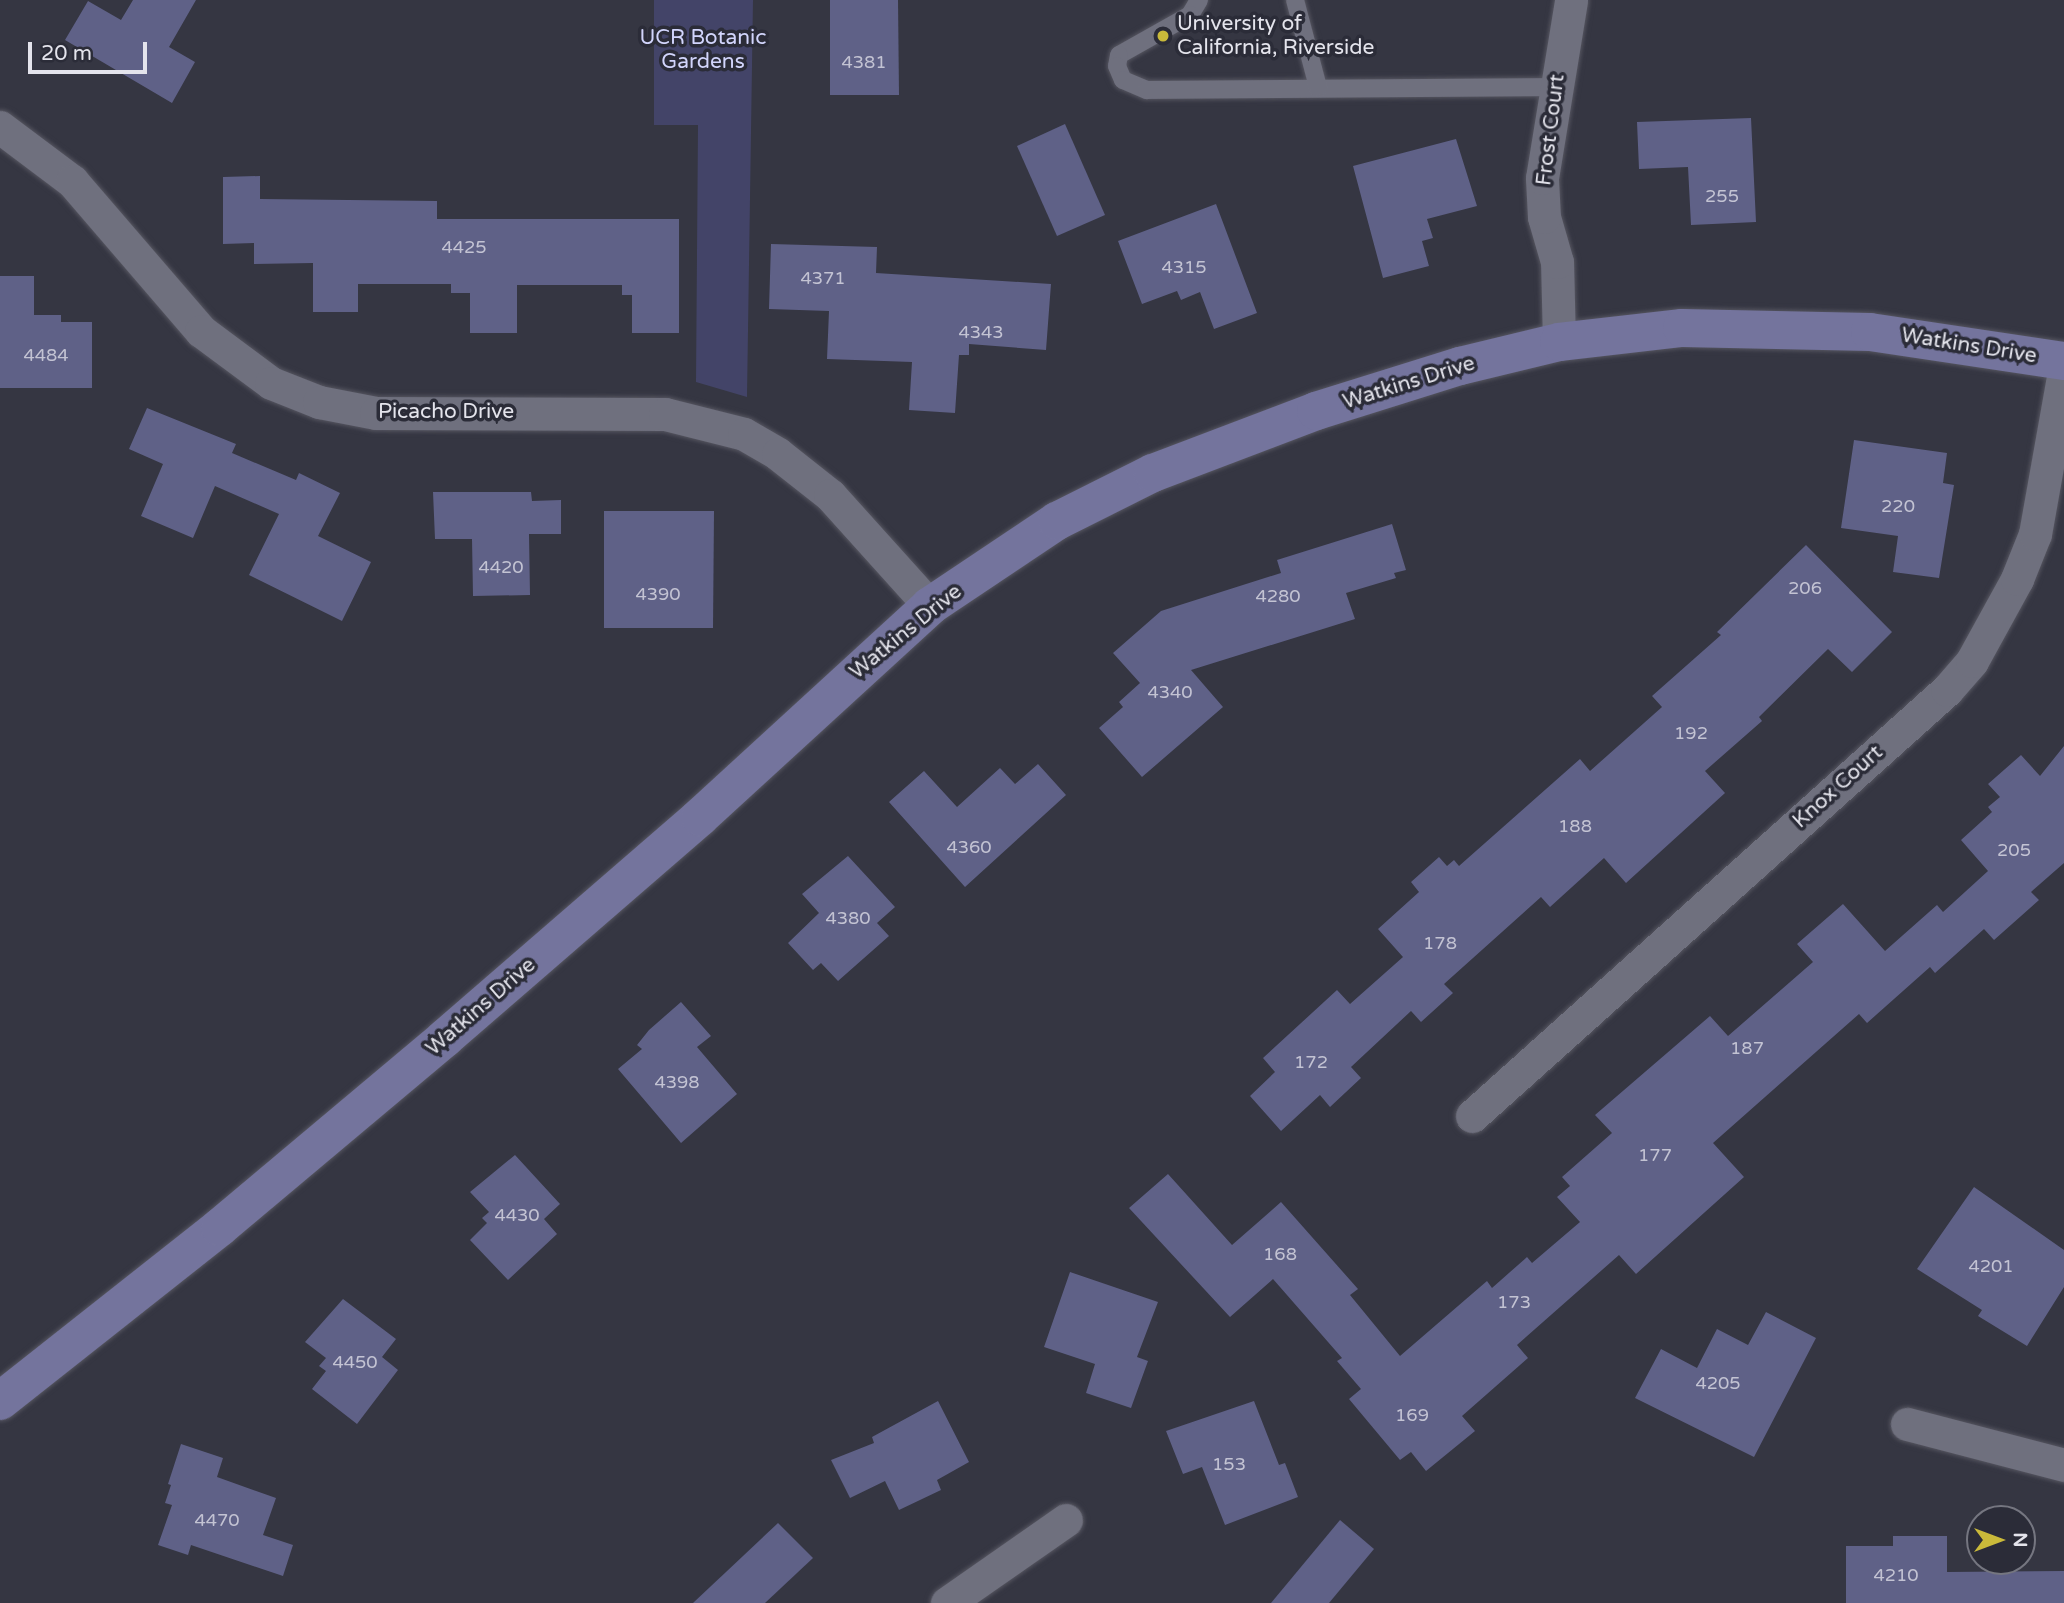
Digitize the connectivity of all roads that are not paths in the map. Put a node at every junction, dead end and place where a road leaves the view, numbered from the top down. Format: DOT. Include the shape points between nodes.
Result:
graph roads {
  1 [pos="1199,0"];
  2 [pos="1295,0"];
  3 [pos="1571,0"];
  4 [pos="1318,87"];
  5 [pos="1555,87"];
  6 [pos="0,127"];
  7 [pos="1559,342"];
  8 [pos="2064,361"];
  9 [pos="2064,371"];
  10 [pos="930,606"];
  11 [pos="1472,1116"];
  12 [pos="0,1401"];
  13 [pos="1907,1423"];
  14 [pos="2064,1465"];
  15 [pos="1066,1520"];
  16 [pos="947,1603"];
  1 -- 4 [label="lane" via="1190,15 1119,55 1117,66 1123,80 1147,90"];
  2 -- 4 [label="lane"];
  3 -- 5 [label="street, Frost Court"];
  4 -- 5 [label="lane"];
  5 -- 7 [label="street, Frost Court" via="1542,178 1544,217 1557,262"];
  6 -- 10 [label="street, Picacho Drive" via="72,181 201,331 271,383 319,402 376,413 665,414 744,434 830,495"];
  7 -- 8 [label="main road, Watkins Drive" via="1682,328 1870,332"];
  7 -- 10 [label="main road, Watkins Drive" via="1460,366 1316,411 1153,473 1057,521"];
  9 -- 11 [label="street, Knox Court" via="2035,534 2017,579 1972,662 1947,690"];
  10 -- 12 [label="main road, Watkins Drive" via="700,817 445,1038 220,1227"];
  13 -- 14 [label="street"];
  15 -- 16 [label="street"];
}
